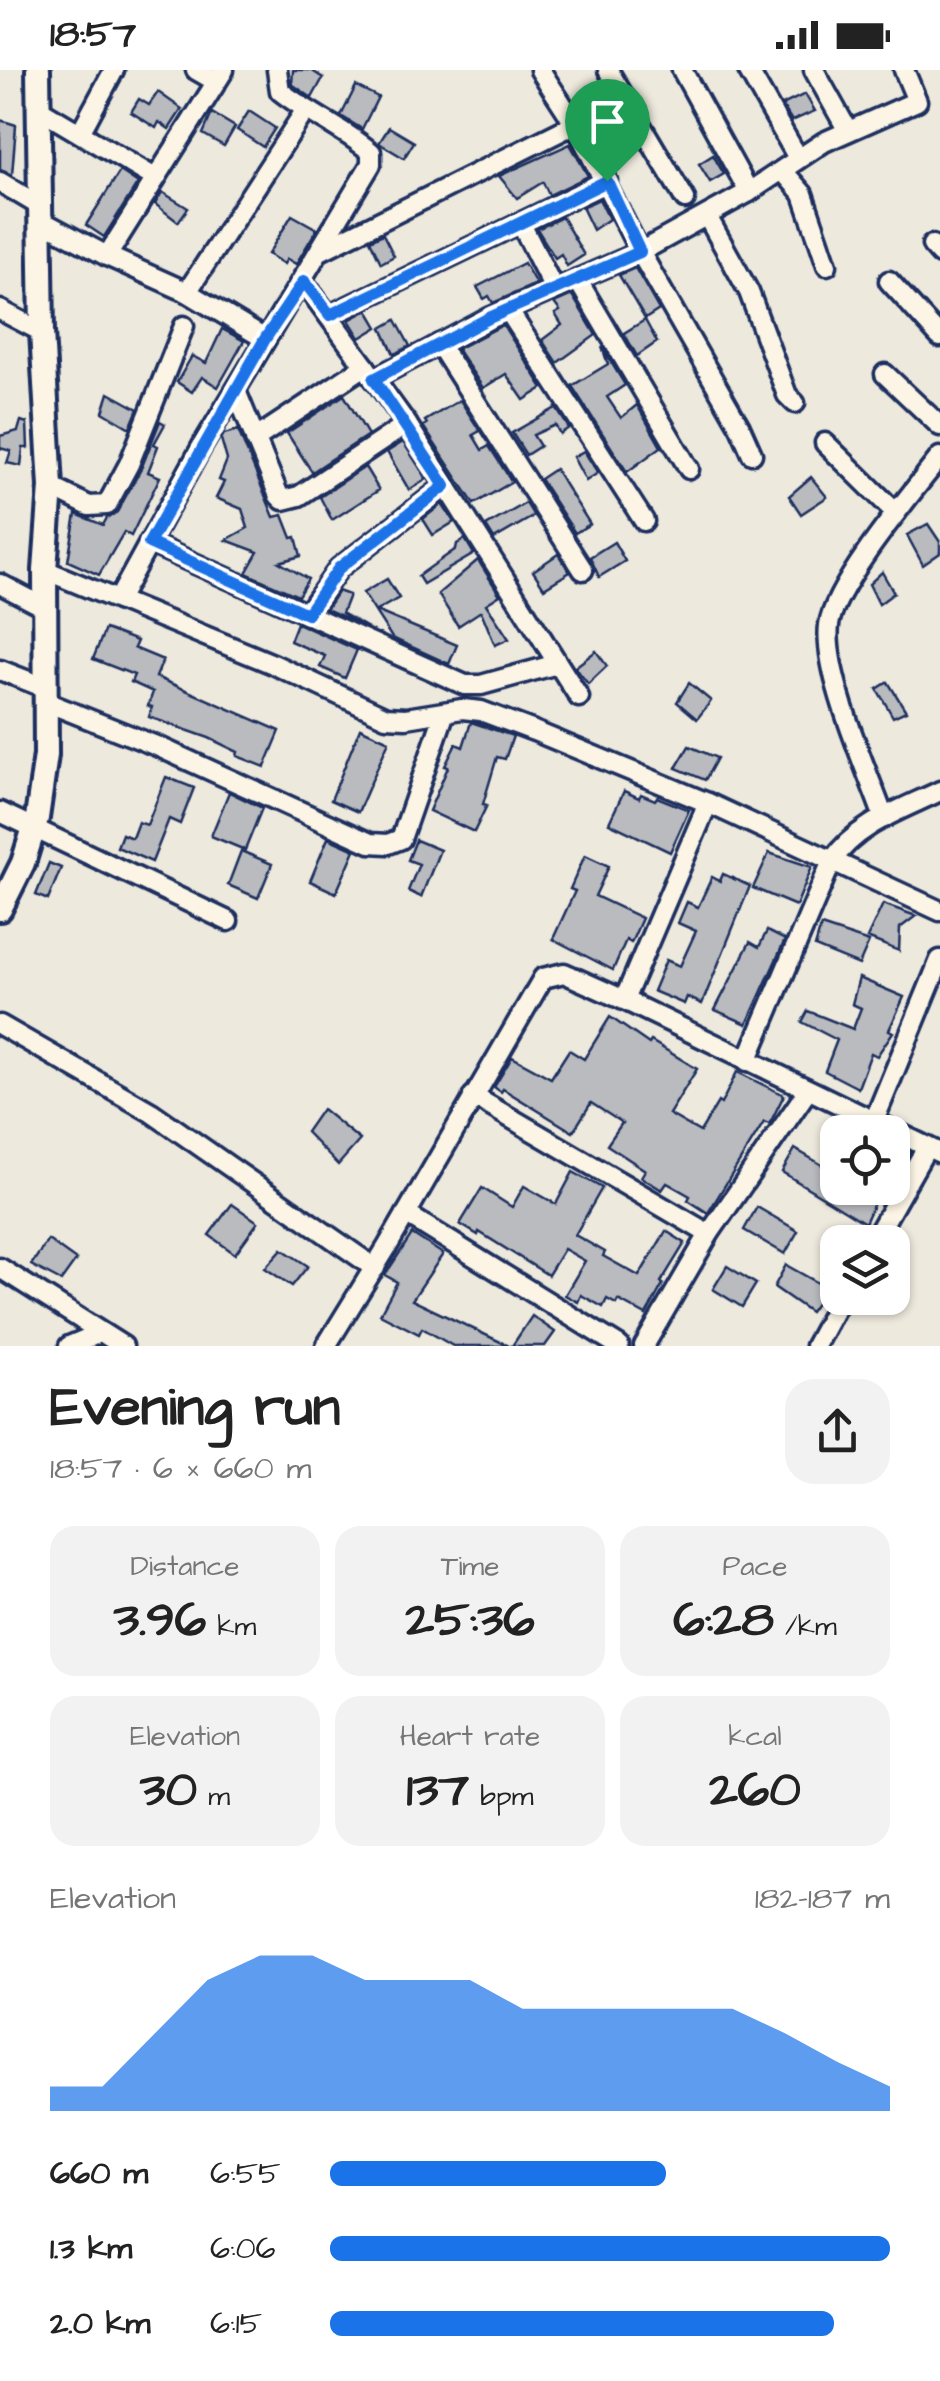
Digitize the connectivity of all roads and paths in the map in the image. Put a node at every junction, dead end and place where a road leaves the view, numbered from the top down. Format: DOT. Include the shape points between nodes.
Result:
graph roads {
  1 [pos="38,70"];
  2 [pos="114,70"];
  3 [pos="196,70"];
  4 [pos="278,70"];
  5 [pos="540,70"];
  6 [pos="608,70"];
  7 [pos="682,70"];
  8 [pos="748,70"];
  9 [pos="814,70"];
  10 [pos="904,70"];
  11 [pos="220,76"];
  12 [pos="39,109"];
  13 [pos="305,111"];
  14 [pos="575,124"];
  15 [pos="848,131"];
  16 [pos="80,133"];
  17 [pos="790,165"];
  18 [pos="155,178"];
  19 [pos="607,181"];
  20 [pos="0,182"];
  21 [pos="749,192"];
  22 [pos="685,199"];
  23 [pos="40,213"];
  24 [pos="707,216"];
  25 [pos="520,224"];
  26 [pos="320,250"];
  27 [pos="640,252"];
  28 [pos="107,256"];
  29 [pos="826,265"];
  30 [pos="578,279"];
  31 [pos="304,281"];
  32 [pos="889,281"];
  33 [pos="554,289"];
  34 [pos="188,292"];
  35 [pos="508,310"];
  36 [pos="330,315"];
  37 [pos="2,316"];
  38 [pos="184,326"];
  39 [pos="42,332"];
  40 [pos="940,338"];
  41 [pos="265,339"];
  42 [pos="439,344"];
  43 [pos="370,372"];
  44 [pos="885,374"];
  45 [pos="236,390"];
  46 [pos="795,403"];
  47 [pos="407,424"];
  48 [pos="940,426"];
  49 [pos="255,439"];
  50 [pos="825,443"];
  51 [pos="752,454"];
  52 [pos="940,458"];
  53 [pos="689,469"];
  54 [pos="445,486"];
  55 [pos="51,487"];
  56 [pos="896,513"];
  57 [pos="644,521"];
  58 [pos="149,543"];
  59 [pos="46,570"];
  60 [pos="582,570"];
  61 [pos="0,584"];
  62 [pos="118,600"];
  63 [pos="46,608"];
  64 [pos="307,614"];
  65 [pos="557,664"];
  66 [pos="0,670"];
  67 [pos="46,695"];
  68 [pos="579,697"];
  69 [pos="445,712"];
  70 [pos="940,791"];
  71 [pos="708,803"];
  72 [pos="0,812"];
  73 [pos="884,818"];
  74 [pos="34,828"];
  75 [pos="832,861"];
  76 [pos="0,908"];
  77 [pos="940,911"];
  78 [pos="228,921"];
  79 [pos="940,960"];
  80 [pos="624,1000"];
  81 [pos="932,1000"];
  82 [pos="0,1024"];
  83 [pos="747,1060"];
  84 [pos="808,1090"];
  85 [pos="473,1096"];
  86 [pos="861,1115"];
  87 [pos="877,1115"];
  88 [pos="910,1138"];
  89 [pos="934,1150"];
  90 [pos="406,1214"];
  91 [pos="884,1225"];
  92 [pos="708,1234"];
  93 [pos="0,1268"];
  94 [pos="374,1268"];
  95 [pos="832,1315"];
  96 [pos="100,1333"];
  97 [pos="69,1346"];
  98 [pos="123,1346"];
  99 [pos="326,1346"];
  100 [pos="620,1346"];
  101 [pos="644,1346"];
  102 [pos="814,1346"];
  1 -- 12 [label="street"];
  2 -- 16 [label="street"];
  3 -- 11 [label="street"];
  4 -- 13 [label="street" via="280,91"];
  5 -- 14 [label="street"];
  6 -- 22 [label="street"];
  7 -- 21 [label="street"];
  8 -- 17 [label="street"];
  9 -- 15 [label="street"];
  10 -- 15 [label="street" via="917,101"];
  11 -- 18 [label="street"];
  12 -- 16 [label="street"];
  12 -- 23 [label="street"];
  13 -- 26 [label="street" via="358,140 373,158"];
  13 -- 34 [label="street"];
  14 -- 19 [label="street"];
  14 -- 26 [label="street"];
  15 -- 17 [label="street"];
  16 -- 18 [label="street"];
  17 -- 21 [label="street"];
  17 -- 29 [label="street"];
  18 -- 28 [label="street"];
  19 -- 25 [label="street"];
  19 -- 27 [label="street"];
  20 -- 23 [label="street"];
  21 -- 24 [label="street"];
  23 -- 28 [label="street"];
  23 -- 39 [label="street"];
  24 -- 27 [label="street"];
  24 -- 46 [label="street" via="749,292"];
  25 -- 33 [label="street"];
  25 -- 36 [label="street"];
  26 -- 31 [label="street"];
  27 -- 30 [label="street"];
  27 -- 51 [label="street"];
  28 -- 34 [label="street"];
  30 -- 33 [label="street"];
  30 -- 53 [label="street"];
  31 -- 36 [label="street"];
  31 -- 41 [label="street"];
  32 -- 40 [label="street"];
  33 -- 35 [label="street"];
  34 -- 41 [label="street"];
  35 -- 42 [label="street"];
  35 -- 57 [label="street"];
  36 -- 43 [label="street"];
  37 -- 39 [label="street"];
  38 -- 55 [label="street" via="106,506 89,506"];
  39 -- 55 [label="street"];
  41 -- 45 [label="street"];
  42 -- 43 [label="street"];
  42 -- 60 [label="street"];
  43 -- 47 [label="street"];
  43 -- 49 [label="street"];
  44 -- 48 [label="street"];
  45 -- 49 [label="street"];
  45 -- 58 [label="street"];
  47 -- 49 [label="street" via="290,500 278,496"];
  47 -- 54 [label="street"];
  50 -- 56 [label="street"];
  52 -- 56 [label="street"];
  54 -- 64 [label="street" via="339,568"];
  54 -- 65 [label="street"];
  55 -- 59 [label="street"];
  56 -- 73 [label="street" via="843,589 829,622 830,666"];
  58 -- 62 [label="street"];
  58 -- 64 [label="street"];
  59 -- 62 [label="street"];
  59 -- 63 [label="street"];
  61 -- 63 [label="street"];
  62 -- 69 [label="street" via="386,717"];
  63 -- 67 [label="street"];
  64 -- 65 [label="street" via="465,685"];
  65 -- 68 [label="street"];
  66 -- 67 [label="street"];
  67 -- 69 [label="street" via="370,843 388,844 402,838"];
  67 -- 74 [label="street"];
  69 -- 71 [label="street" via="481,710"];
  70 -- 73 [label="street"];
  71 -- 75 [label="street"];
  71 -- 80 [label="street"];
  72 -- 74 [label="street"];
  73 -- 75 [label="street" via="857,831"];
  74 -- 76 [label="street"];
  74 -- 78 [label="street"];
  75 -- 77 [label="street"];
  75 -- 83 [label="street"];
  79 -- 81 [label="street"];
  80 -- 83 [label="street"];
  80 -- 85 [label="street" via="564,973 543,978"];
  81 -- 87 [label="street"];
  82 -- 94 [label="street" via="151,1112"];
  83 -- 84 [label="street"];
  84 -- 86 [label="street"];
  84 -- 92 [label="street"];
  85 -- 90 [label="street"];
  85 -- 92 [label="street"];
  88 -- 89 [label="street"];
  89 -- 91 [label="street"];
  90 -- 94 [label="street"];
  90 -- 100 [label="street"];
  92 -- 101 [label="street"];
  93 -- 96 [label="street"];
  94 -- 99 [label="street"];
  95 -- 102 [label="street"];
  96 -- 97 [label="street"];
  96 -- 98 [label="street"];
}
